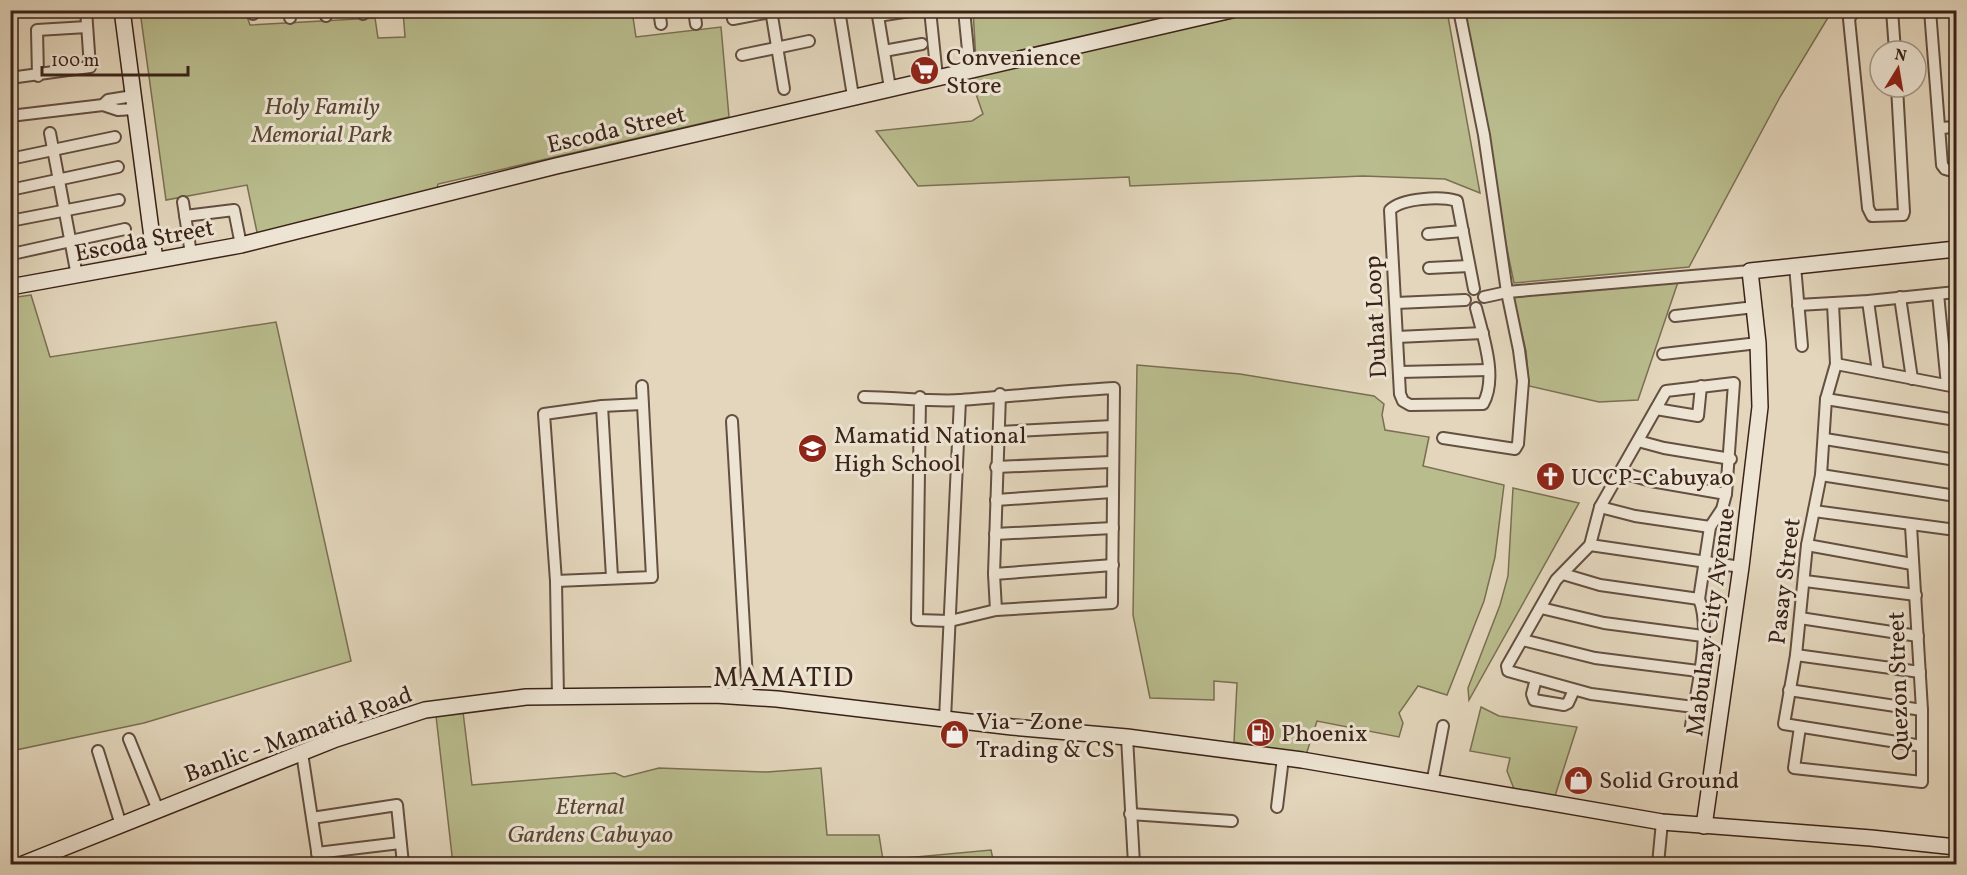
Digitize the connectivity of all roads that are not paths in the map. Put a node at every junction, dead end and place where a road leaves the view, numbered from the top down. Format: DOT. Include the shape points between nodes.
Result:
graph roads {
  1 [pos="86,10"];
  2 [pos="122,10"];
  3 [pos="659,10"];
  4 [pos="694,10"];
  5 [pos="839,10"];
  6 [pos="915,10"];
  7 [pos="930,10"];
  8 [pos="964,10"];
  9 [pos="1232,10"];
  10 [pos="1459,10"];
  11 [pos="1854,10"];
  12 [pos="1892,10"];
  13 [pos="1930,10"];
  14 [pos="775,11"];
  15 [pos="877,13"];
  16 [pos="733,19"];
  17 [pos="661,24"];
  18 [pos="696,24"];
  19 [pos="87,27"];
  20 [pos="1893,39"];
  21 [pos="809,40"];
  22 [pos="922,44"];
  23 [pos="777,47"];
  24 [pos="884,51"];
  25 [pos="742,55"];
  26 [pos="970,70"];
  27 [pos="38,75"];
  28 [pos="937,77"];
  29 [pos="10,78"];
  30 [pos="890,88"];
  31 [pos="784,89"];
  32 [pos="854,96"];
  33 [pos="1898,99"];
  34 [pos="133,103"];
  35 [pos="10,116"];
  36 [pos="1956,127"];
  37 [pos="1940,128"];
  38 [pos="50,133"];
  39 [pos="115,137"];
  40 [pos="53,151"];
  41 [pos="10,159"];
  42 [pos="118,167"];
  43 [pos="1956,172"];
  44 [pos="58,180"];
  45 [pos="10,190"];
  46 [pos="119,200"];
  47 [pos="183,202"];
  48 [pos="64,211"];
  49 [pos="185,216"];
  50 [pos="10,221"];
  51 [pos="125,229"];
  52 [pos="1463,231"];
  53 [pos="1428,234"];
  54 [pos="70,241"];
  55 [pos="241,245"];
  56 [pos="1956,249"];
  57 [pos="12,254"];
  58 [pos="191,254"];
  59 [pos="155,260"];
  60 [pos="1469,266"];
  61 [pos="1795,266"];
  62 [pos="1429,268"];
  63 [pos="1750,271"];
  64 [pos="77,276"];
  65 [pos="10,287"];
  66 [pos="1474,289"];
  67 [pos="1507,292"];
  68 [pos="1956,292"];
  69 [pos="1938,294"];
  70 [pos="1484,297"];
  71 [pos="1900,297"];
  72 [pos="1465,300"];
  73 [pos="1868,301"];
  74 [pos="1396,303"];
  75 [pos="1833,304"];
  76 [pos="1798,305"];
  77 [pos="1755,307"];
  78 [pos="1476,308"];
  79 [pos="1675,316"];
  80 [pos="1483,333"];
  81 [pos="1397,337"];
  82 [pos="1758,344"];
  83 [pos="1802,346"];
  84 [pos="1663,354"];
  85 [pos="1836,364"];
  86 [pos="1489,370"];
  87 [pos="1399,372"];
  88 [pos="1878,372"];
  89 [pos="1912,379"];
  90 [pos="642,386"];
  91 [pos="1701,386"];
  92 [pos="1952,386"];
  93 [pos="1000,394"];
  94 [pos="864,397"];
  95 [pos="920,398"];
  96 [pos="1826,399"];
  97 [pos="960,400"];
  98 [pos="642,404"];
  99 [pos="602,405"];
  100 [pos="1656,408"];
  101 [pos="1956,420"];
  102 [pos="732,421"];
  103 [pos="1113,426"];
  104 [pos="999,432"];
  105 [pos="1443,438"];
  106 [pos="1825,439"];
  107 [pos="1638,441"];
  108 [pos="1731,459"];
  109 [pos="1956,460"];
  110 [pos="1111,462"];
  111 [pos="996,467"];
  112 [pos="1619,472"];
  113 [pos="1821,475"];
  114 [pos="1112,492"];
  115 [pos="1726,494"];
  116 [pos="1956,496"];
  117 [pos="996,500"];
  118 [pos="1600,507"];
  119 [pos="1814,511"];
  120 [pos="1911,526"];
  121 [pos="1710,527"];
  122 [pos="1113,528"];
  123 [pos="1956,530"];
  124 [pos="995,534"];
  125 [pos="1590,545"];
  126 [pos="1807,545"];
  127 [pos="1704,562"];
  128 [pos="1912,564"];
  129 [pos="1113,565"];
  130 [pos="1741,567"];
  131 [pos="994,574"];
  132 [pos="1563,574"];
  133 [pos="612,577"];
  134 [pos="556,581"];
  135 [pos="1805,581"];
  136 [pos="1916,595"];
  137 [pos="1699,599"];
  138 [pos="1541,608"];
  139 [pos="996,610"];
  140 [pos="1800,618"];
  141 [pos="950,621"];
  142 [pos="1703,636"];
  143 [pos="1918,636"];
  144 [pos="1523,640"];
  145 [pos="1796,655"];
  146 [pos="1698,671"];
  147 [pos="1920,672"];
  148 [pos="1536,679"];
  149 [pos="1574,690"];
  150 [pos="1789,690"];
  151 [pos="748,696"];
  152 [pos="558,697"];
  153 [pos="1694,707"];
  154 [pos="1922,710"];
  155 [pos="945,719"];
  156 [pos="1443,726"];
  157 [pos="1691,726"];
  158 [pos="1800,727"];
  159 [pos="1127,737"];
  160 [pos="129,739"];
  161 [pos="1922,746"];
  162 [pos="98,751"];
  163 [pos="302,753"];
  164 [pos="1283,758"];
  165 [pos="1432,784"];
  166 [pos="1277,807"];
  167 [pos="158,810"];
  168 [pos="1130,814"];
  169 [pos="312,818"];
  170 [pos="1232,821"];
  171 [pos="1662,822"];
  172 [pos="121,825"];
  173 [pos="1704,826"];
  174 [pos="400,843"];
  175 [pos="1956,847"];
  176 [pos="318,859"];
  177 [pos="23,864"];
  178 [pos="403,864"];
  179 [pos="1134,864"];
  180 [pos="1658,864"];
  1 -- 19 [label="street"];
  2 -- 34 [label="street"];
  3 -- 17 [label="street"];
  4 -- 18 [label="street"];
  5 -- 32 [label="street"];
  6 -- 15 [label="street"];
  7 -- 28 [label="street"];
  8 -- 26 [label="street"];
  9 -- 26 [label="street, Escoda Street"];
  10 -- 67 [label="street" via="1484,135"];
  11 -- 33 [label="street" via="1849,19 1868,208 1872,216 1885,218 1904,212"];
  12 -- 20 [label="street"];
  13 -- 37 [label="street"];
  14 -- 16 [label="street"];
  14 -- 23 [label="street"];
  15 -- 24 [label="street"];
  19 -- 27 [label="street" via="90,67"];
  19 -- 27 [label="street" via="37,30"];
  21 -- 23 [label="street"];
  22 -- 24 [label="street"];
  23 -- 25 [label="street"];
  23 -- 31 [label="street"];
  24 -- 30 [label="street"];
  26 -- 28 [label="street, Escoda Street"];
  27 -- 29 [label="street"];
  28 -- 30 [label="street, Escoda Street"];
  30 -- 32 [label="street, Escoda Street"];
  32 -- 55 [label="street, Escoda Street"];
  34 -- 35 [label="street" via="108,100 103,105"];
  34 -- 59 [label="street"];
  36 -- 37 [label="street"];
  37 -- 43 [label="street" via="1942,165"];
  38 -- 40 [label="street"];
  39 -- 40 [label="street"];
  40 -- 41 [label="street"];
  40 -- 44 [label="street"];
  42 -- 44 [label="street"];
  44 -- 45 [label="street"];
  44 -- 48 [label="street"];
  46 -- 48 [label="street"];
  47 -- 49 [label="street"];
  48 -- 50 [label="street"];
  48 -- 54 [label="street"];
  49 -- 55 [label="street" via="234,210"];
  49 -- 58 [label="street"];
  51 -- 54 [label="street"];
  52 -- 53 [label="street"];
  52 -- 60 [label="street, Duhat Loop"];
  52 -- 74 [label="street, Duhat Loop" via="1457,201 1447,198 1398,202 1390,210"];
  54 -- 57 [label="street"];
  54 -- 64 [label="street"];
  55 -- 58 [label="street, Escoda Street"];
  56 -- 61 [label="street"];
  58 -- 59 [label="street, Escoda Street"];
  59 -- 64 [label="street, Escoda Street"];
  60 -- 62 [label="street"];
  60 -- 66 [label="street, Duhat Loop"];
  61 -- 63 [label="street"];
  61 -- 76 [label="street"];
  63 -- 67 [label="street"];
  63 -- 77 [label="street, Mabuhay City Avenue"];
  64 -- 65 [label="street, Escoda Street"];
  66 -- 70 [label="street"];
  66 -- 72 [label="street"];
  67 -- 70 [label="street"];
  67 -- 105 [label="street" via="1523,381 1518,444 1511,450"];
  68 -- 69 [label="street"];
  69 -- 71 [label="street"];
  69 -- 92 [label="street"];
  70 -- 78 [label="street"];
  71 -- 73 [label="street"];
  71 -- 89 [label="street"];
  72 -- 74 [label="street"];
  72 -- 78 [label="street"];
  73 -- 75 [label="street"];
  73 -- 88 [label="street"];
  74 -- 81 [label="street, Duhat Loop"];
  75 -- 76 [label="street"];
  75 -- 85 [label="street, Pasay Street"];
  76 -- 83 [label="street"];
  77 -- 79 [label="street"];
  77 -- 82 [label="street, Mabuhay City Avenue"];
  78 -- 80 [label="street, Duhat Loop"];
  80 -- 81 [label="street"];
  80 -- 86 [label="street, Duhat Loop"];
  81 -- 87 [label="street, Duhat Loop"];
  82 -- 84 [label="street"];
  82 -- 130 [label="street, Mabuhay City Avenue" via="1760,407"];
  85 -- 88 [label="street"];
  85 -- 96 [label="street, Pasay Street"];
  86 -- 87 [label="street"];
  86 -- 87 [label="street, Duhat Loop" via="1488,396 1484,404 1474,406 1410,405 1400,394"];
  88 -- 89 [label="street"];
  89 -- 92 [label="street"];
  90 -- 98 [label="street"];
  91 -- 100 [label="street" via="1666,391"];
  91 -- 100 [label="street" via="1698,416"];
  91 -- 108 [label="street" via="1734,383"];
  93 -- 97 [label="street"];
  93 -- 103 [label="street" via="1114,388"];
  93 -- 104 [label="street"];
  94 -- 95 [label="street"];
  95 -- 97 [label="street"];
  95 -- 141 [label="street" via="917,620"];
  96 -- 101 [label="street"];
  96 -- 106 [label="street, Pasay Street"];
  97 -- 141 [label="street"];
  98 -- 99 [label="street"];
  98 -- 133 [label="street" via="651,577"];
  99 -- 133 [label="street"];
  99 -- 134 [label="street" via="544,414"];
  100 -- 107 [label="street"];
  102 -- 151 [label="street"];
  103 -- 104 [label="street"];
  103 -- 110 [label="street"];
  104 -- 111 [label="street"];
  106 -- 109 [label="street"];
  106 -- 113 [label="street, Pasay Street"];
  107 -- 108 [label="street"];
  107 -- 112 [label="street"];
  108 -- 115 [label="street"];
  110 -- 111 [label="street"];
  110 -- 114 [label="street"];
  111 -- 117 [label="street"];
  112 -- 115 [label="street"];
  112 -- 118 [label="street"];
  113 -- 116 [label="street"];
  113 -- 119 [label="street, Pasay Street"];
  114 -- 117 [label="street"];
  114 -- 122 [label="street"];
  115 -- 121 [label="street"];
  117 -- 124 [label="street"];
  118 -- 121 [label="street"];
  118 -- 125 [label="street"];
  119 -- 120 [label="street"];
  119 -- 126 [label="street, Pasay Street"];
  120 -- 123 [label="street"];
  120 -- 128 [label="street, Quezon Street"];
  121 -- 127 [label="street"];
  122 -- 124 [label="street"];
  122 -- 129 [label="street"];
  124 -- 131 [label="street"];
  125 -- 127 [label="street"];
  125 -- 132 [label="street"];
  126 -- 128 [label="street"];
  126 -- 135 [label="street, Pasay Street"];
  127 -- 130 [label="street"];
  127 -- 137 [label="street"];
  128 -- 136 [label="street, Quezon Street"];
  129 -- 131 [label="street"];
  129 -- 139 [label="street" via="1112,603"];
  130 -- 173 [label="street, Mabuhay City Avenue"];
  131 -- 139 [label="street"];
  132 -- 137 [label="street" via="1600,585"];
  132 -- 138 [label="street"];
  133 -- 134 [label="street"];
  134 -- 152 [label="street"];
  135 -- 136 [label="street"];
  135 -- 140 [label="street, Pasay Street"];
  136 -- 143 [label="street, Quezon Street"];
  137 -- 142 [label="street" via="1703,607"];
  138 -- 142 [label="street" via="1604,623"];
  138 -- 144 [label="street"];
  139 -- 141 [label="street"];
  140 -- 143 [label="street"];
  140 -- 145 [label="street, Pasay Street"];
  141 -- 155 [label="street"];
  142 -- 146 [label="street"];
  143 -- 147 [label="street, Quezon Street"];
  144 -- 146 [label="street" via="1595,658"];
  144 -- 148 [label="street" via="1507,666 1508,671"];
  145 -- 147 [label="street"];
  145 -- 150 [label="street, Pasay Street"];
  146 -- 153 [label="street"];
  147 -- 154 [label="street, Quezon Street"];
  148 -- 149 [label="street"];
  148 -- 149 [label="street" via="1534,700 1564,705"];
  149 -- 153 [label="street"];
  150 -- 154 [label="street"];
  150 -- 158 [label="street, Pasay Street" via="1784,724"];
  151 -- 152 [label="street, Banlic - Mamatid Road"];
  151 -- 155 [label="street, Banlic - Mamatid Road"];
  152 -- 163 [label="street, Banlic - Mamatid Road" via="501,699 425,710"];
  153 -- 157 [label="street"];
  154 -- 161 [label="street, Quezon Street"];
  155 -- 159 [label="street, Banlic - Mamatid Road"];
  156 -- 165 [label="street"];
  158 -- 161 [label="street"];
  158 -- 161 [label="street, Quezon Street" via="1794,768 1922,782"];
  159 -- 164 [label="street, Banlic - Mamatid Road"];
  159 -- 168 [label="street"];
  160 -- 167 [label="street"];
  162 -- 172 [label="street"];
  163 -- 167 [label="street, Banlic - Mamatid Road"];
  163 -- 169 [label="street"];
  164 -- 165 [label="street, Banlic - Mamatid Road"];
  164 -- 166 [label="street"];
  165 -- 171 [label="street, Banlic - Mamatid Road"];
  167 -- 172 [label="street, Banlic - Mamatid Road"];
  168 -- 170 [label="street"];
  168 -- 179 [label="street"];
  169 -- 174 [label="street" via="397,806"];
  169 -- 176 [label="street"];
  171 -- 173 [label="street, Banlic - Mamatid Road"];
  171 -- 180 [label="street"];
  172 -- 177 [label="street, Banlic - Mamatid Road"];
  173 -- 175 [label="street, Banlic - Mamatid Road"];
  174 -- 176 [label="street"];
  174 -- 178 [label="street"];
}
